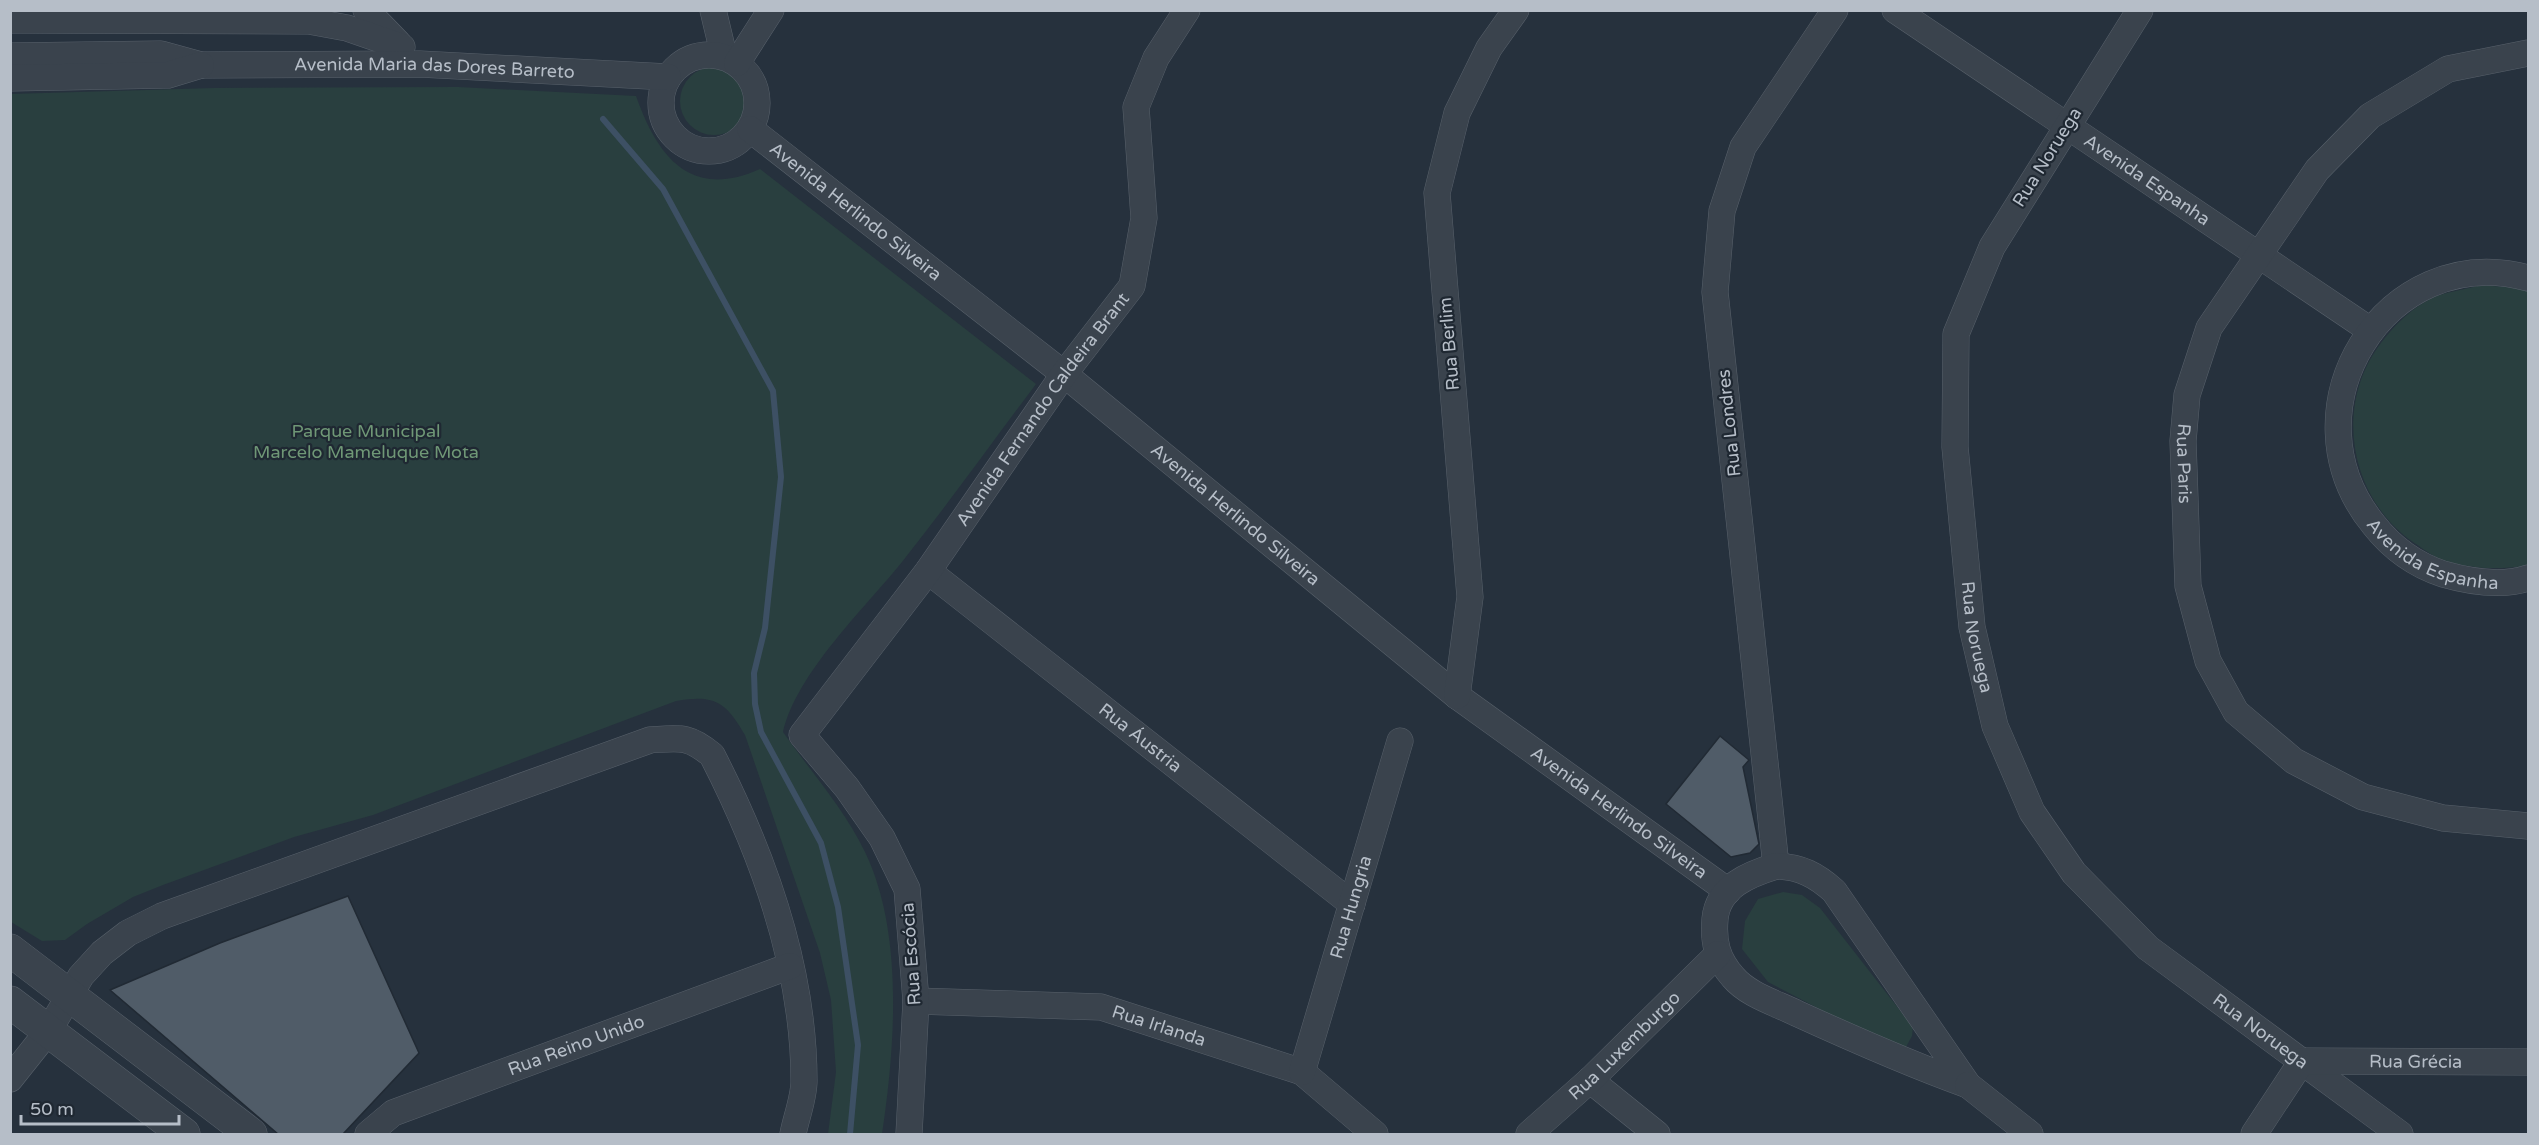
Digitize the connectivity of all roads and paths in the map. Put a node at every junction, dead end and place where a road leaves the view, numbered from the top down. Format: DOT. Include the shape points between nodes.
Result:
graph roads {
  1 [pos="366,10"];
  2 [pos="713,10"];
  3 [pos="771,10"];
  4 [pos="1187,10"];
  5 [pos="1516,10"];
  6 [pos="1834,10"];
  7 [pos="1895,10"];
  8 [pos="2140,10"];
  9 [pos="130,15"];
  10 [pos="10,20"];
  11 [pos="2529,53"];
  12 [pos="10,56"];
  13 [pos="411,56"];
  14 [pos="731,60"];
  15 [pos="201,65"];
  16 [pos="668,77"];
  17 [pos="10,78"];
  18 [pos="2065,126"];
  19 [pos="750,129"];
  20 [pos="2259,254"];
  21 [pos="2529,278"];
  22 [pos="2370,330"];
  23 [pos="1064,374"];
  24 [pos="928,571"];
  25 [pos="2529,578"];
  26 [pos="1457,696"];
  27 [pos="802,735"];
  28 [pos="1400,741"];
  29 [pos="2527,827"];
  30 [pos="1776,866"];
  31 [pos="1728,891"];
  32 [pos="1352,904"];
  33 [pos="10,950"];
  34 [pos="1718,954"];
  35 [pos="790,966"];
  36 [pos="69,994"];
  37 [pos="916,1001"];
  38 [pos="10,1002"];
  39 [pos="49,1030"];
  40 [pos="1930,1030"];
  41 [pos="1902,1061"];
  42 [pos="2302,1061"];
  43 [pos="2529,1062"];
  44 [pos="1302,1072"];
  45 [pos="10,1079"];
  46 [pos="1590,1080"];
  47 [pos="1968,1085"];
  48 [pos="184,1134"];
  49 [pos="251,1134"];
  50 [pos="368,1134"];
  51 [pos="793,1134"];
  52 [pos="909,1134"];
  53 [pos="1375,1134"];
  54 [pos="1529,1134"];
  55 [pos="1657,1134"];
  56 [pos="2030,1134"];
  57 [pos="2254,1134"];
  58 [pos="2400,1134"];
  1 -- 13 [label="street"];
  2 -- 14 [label="street"];
  3 -- 14 [label="street"];
  4 -- 23 [label="street, Avenida Fernando Caldeira Brant" via="1156,58 1136,107 1144,218 1132,286"];
  5 -- 26 [label="street, Rua Berlim" via="1489,48 1457,113 1437,193 1470,597"];
  6 -- 30 [label="street, Rua Londres" via="1743,147 1722,211 1715,292"];
  7 -- 18 [label="street, Avenida Espanha"];
  8 -- 18 [label="street, Rua Noruega"];
  9 -- 10 [label="street"];
  9 -- 13 [label="street" via="309,21 347,28"];
  11 -- 20 [label="street, Rua Paris" via="2448,69 2370,116 2317,171"];
  12 -- 15 [label="street, Avenida Maria das Dores Barreto" via="161,54"];
  13 -- 15 [label="street, Avenida Maria das Dores Barreto"];
  13 -- 16 [label="street, Avenida Maria das Dores Barreto"];
  14 -- 16 [label="street" via="708,54 692,57"];
  14 -- 19 [label="street" via="748,73 755,86 757,108"];
  15 -- 17 [label="street, Avenida Maria das Dores Barreto" via="168,75"];
  16 -- 19 [label="street" via="662,91 664,120 683,144 697,150 727,148"];
  18 -- 20 [label="street, Avenida Espanha"];
  18 -- 42 [label="street, Rua Noruega" via="1992,247 1956,334 1955,447 1972,627 1995,726 2032,812 2073,873 2148,948"];
  19 -- 23 [label="street, Avenida Herlindo Silveira"];
  20 -- 22 [label="street, Avenida Espanha"];
  20 -- 29 [label="street, Rua Paris" via="2209,328 2187,395 2183,441 2188,586 2208,660 2236,712 2294,761 2362,797 2443,818"];
  21 -- 22 [label="street, Avenida Espanha" via="2507,272 2455,275 2408,296"];
  22 -- 25 [label="street, Avenida Espanha" via="2347,371 2337,416 2341,463 2358,506 2388,542 2426,568 2471,582 2517,582"];
  23 -- 24 [label="street, Avenida Fernando Caldeira Brant"];
  23 -- 26 [label="street, Avenida Herlindo Silveira"];
  24 -- 27 [label="street, Avenida Fernando Caldeira Brant"];
  24 -- 32 [label="street, Rua Áustria"];
  26 -- 31 [label="street, Avenida Herlindo Silveira"];
  27 -- 37 [label="street, Rua Escócia" via="882,838 907,889"];
  28 -- 32 [label="street, Rua Hungria"];
  30 -- 31 [label="street" via="1745,875"];
  30 -- 40 [label="street" via="1815,875 1834,891"];
  31 -- 34 [label="street" via="1716,915 1714,940"];
  32 -- 44 [label="street, Rua Hungria"];
  33 -- 36 [label="street"];
  34 -- 41 [label="street" via="1733,978 1747,988"];
  34 -- 46 [label="street, Rua Luxemburgo"];
  35 -- 36 [label="street" via="768,886 723,776 712,755 695,740 675,738 650,740 162,916 128,933 102,953"];
  35 -- 50 [label="street, Rua Reino Unido" via="393,1113"];
  35 -- 51 [label="street" via="797,990 804,1083"];
  36 -- 39 [label="street"];
  36 -- 49 [label="street"];
  37 -- 44 [label="street, Rua Irlanda" via="1101,1007"];
  37 -- 52 [label="street, Rua Escócia"];
  38 -- 39 [label="street"];
  39 -- 45 [label="street"];
  39 -- 48 [label="street"];
  40 -- 41 [label="street" via="1919,1050"];
  40 -- 47 [label="street"];
  41 -- 47 [label="street"];
  42 -- 43 [label="street, Rua Grécia"];
  42 -- 57 [label="street"];
  42 -- 58 [label="street, Rua Noruega"];
  44 -- 53 [label="street, Rua Irlanda"];
  46 -- 54 [label="street, Rua Luxemburgo"];
  46 -- 55 [label="street"];
  47 -- 56 [label="street"];
}
